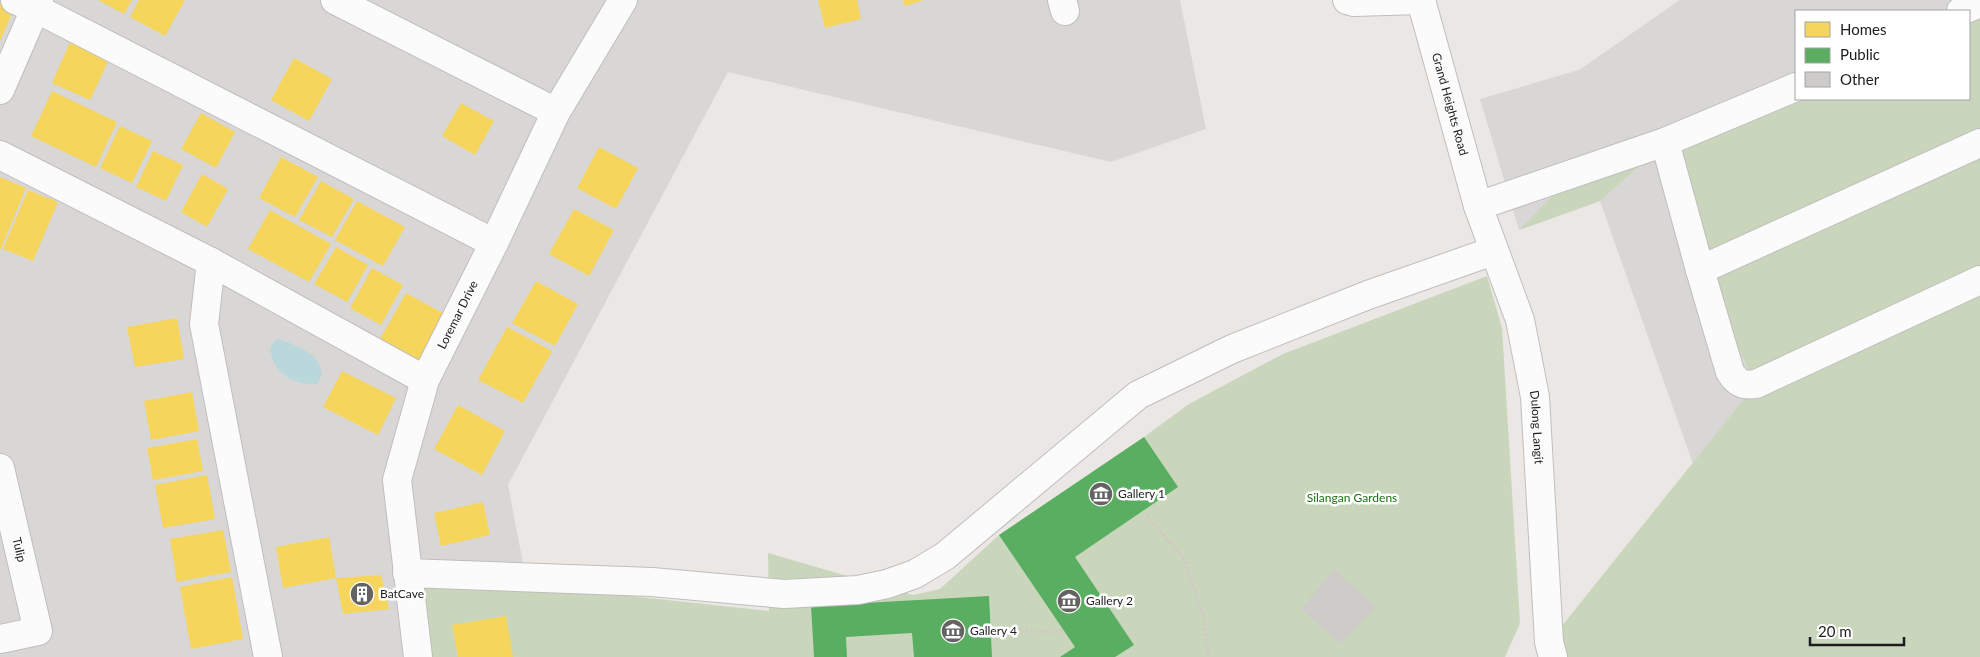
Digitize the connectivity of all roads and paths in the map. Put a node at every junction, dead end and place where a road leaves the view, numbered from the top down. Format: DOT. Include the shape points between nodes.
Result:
graph roads {
  1 [pos="335,0"];
  2 [pos="623,0"];
  3 [pos="1347,0"];
  4 [pos="1421,0"];
  5 [pos="30,3"];
  6 [pos="1795,87"];
  7 [pos="0,90"];
  8 [pos="556,112"];
  9 [pos="1665,142"];
  10 [pos="1980,143"];
  11 [pos="0,155"];
  12 [pos="1478,206"];
  13 [pos="494,243"];
  14 [pos="1493,251"];
  15 [pos="211,262"];
  16 [pos="1700,270"];
  17 [pos="1980,280"];
  18 [pos="425,380"];
  19 [pos="0,468"];
  20 [pos="1147,515"];
  21 [pos="407,572"];
  22 [pos="1063,630"];
  23 [pos="991,636"];
  24 [pos="0,640"];
  25 [pos="1546,652"];
  26 [pos="268,657"];
  27 [pos="418,657"];
  28 [pos="1208,657"];
  1 -- 8 [label="street"];
  2 -- 8 [label="street, Loremar Drive"];
  3 -- 4 [label="street"];
  4 -- 12 [label="street, Grand Heights Road"];
  5 -- 7 [label="street"];
  5 -- 13 [label="street"];
  6 -- 9 [label="street"];
  8 -- 13 [label="street, Loremar Drive"];
  9 -- 12 [label="street"];
  9 -- 16 [label="street"];
  10 -- 16 [label="street"];
  11 -- 15 [label="street"];
  12 -- 14 [label="street, Dulong Langit"];
  13 -- 18 [label="street, Loremar Drive"];
  14 -- 21 [label="street" via="1368,295 1232,349 1138,395 945,556 915,574 887,584 858,590 784,594 652,582"];
  14 -- 25 [label="street, Dulong Langit" via="1520,320 1535,396"];
  15 -- 18 [label="street"];
  15 -- 26 [label="street" via="204,324"];
  16 -- 17 [label="street" via="1730,372 1736,381 1745,385 1756,384"];
  18 -- 21 [label="street, Loremar Drive" via="397,480"];
  19 -- 24 [label="street, Tulip" via="38,630"];
  20 -- 28 [label="path" via="1184,560 1203,615"];
  21 -- 27 [label="street, Loremar Drive"];
  22 -- 23 [label="path" via="1054,633 1027,630"];
}
